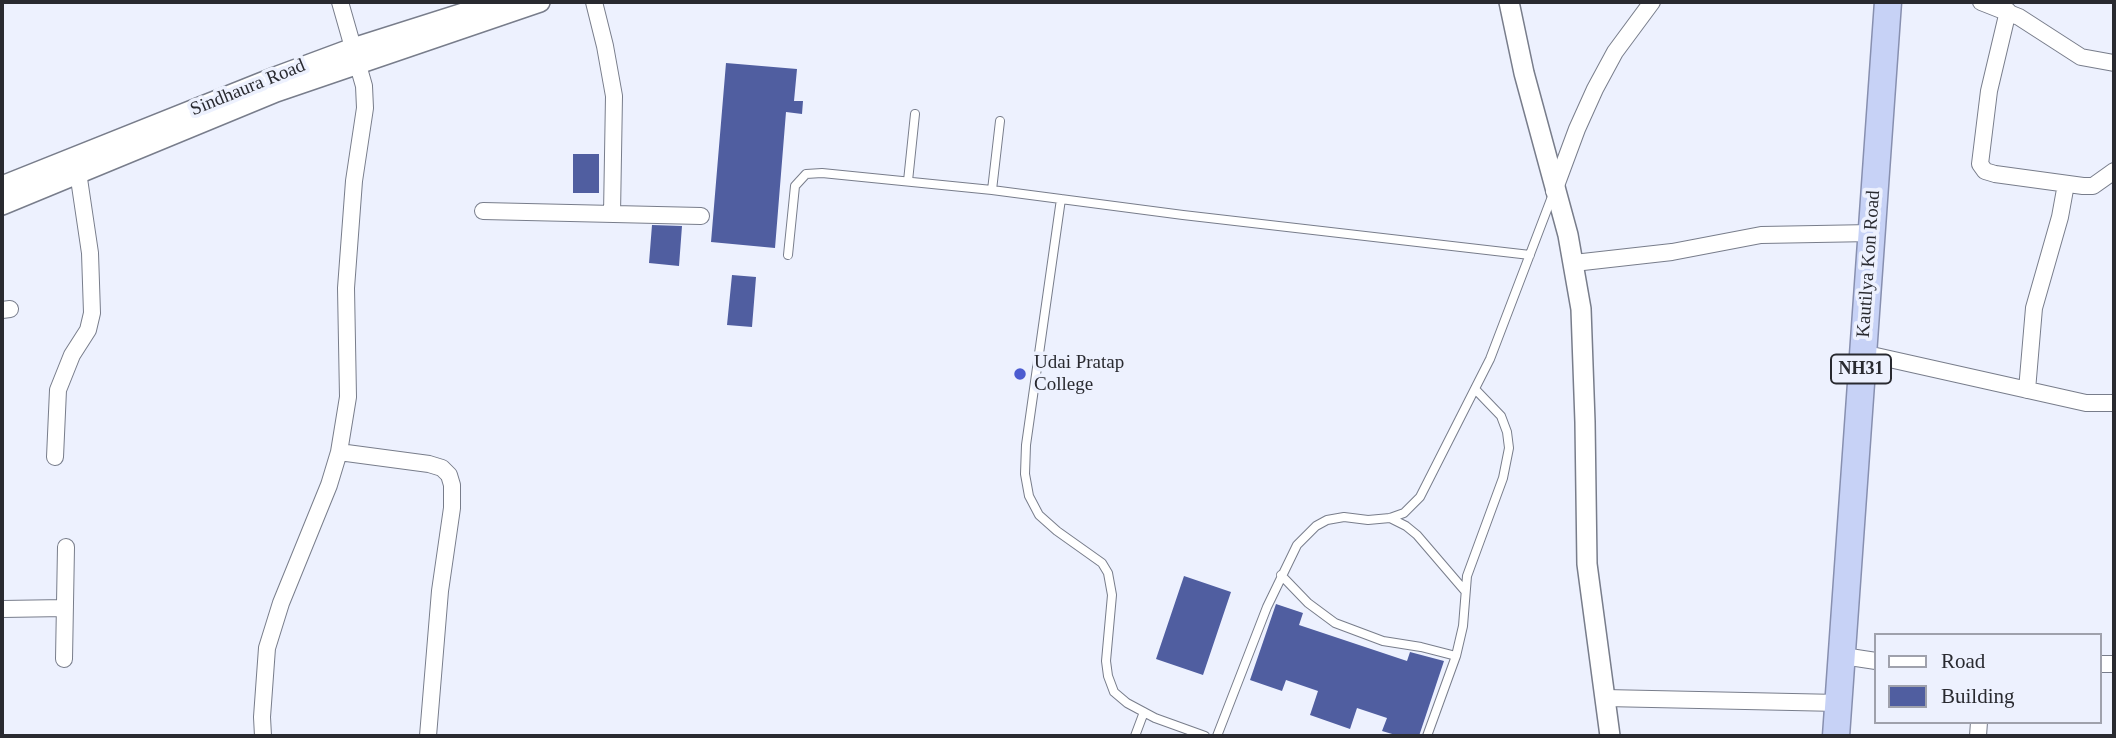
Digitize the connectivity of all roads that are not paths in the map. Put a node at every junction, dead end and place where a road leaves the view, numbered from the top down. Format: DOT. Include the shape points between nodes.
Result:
graph roads {
  1 [pos="340,2"];
  2 [pos="540,2"];
  3 [pos="594,2"];
  4 [pos="1509,2"];
  5 [pos="1652,2"];
  6 [pos="1888,2"];
  7 [pos="1901,2"];
  8 [pos="1981,2"];
  9 [pos="486,4"];
  10 [pos="2008,12"];
  11 [pos="356,56"];
  12 [pos="2114,63"];
  13 [pos="915,114"];
  14 [pos="1000,121"];
  15 [pos="2114,171"];
  16 [pos="78,172"];
  17 [pos="908,181"];
  18 [pos="2066,184"];
  19 [pos="2,186"];
  20 [pos="992,190"];
  21 [pos="1554,191"];
  22 [pos="1060,199"];
  23 [pos="2,205"];
  24 [pos="483,211"];
  25 [pos="612,214"];
  26 [pos="701,216"];
  27 [pos="1872,233"];
  28 [pos="788,255"];
  29 [pos="1530,255"];
  30 [pos="1574,263"];
  31 [pos="1876,356"];
  32 [pos="1475,389"];
  33 [pos="2027,390"];
  34 [pos="2114,403"];
  35 [pos="339,452"];
  36 [pos="55,457"];
  37 [pos="1390,518"];
  38 [pos="65,547"];
  39 [pos="1282,575"];
  40 [pos="1465,591"];
  41 [pos="65,608"];
  42 [pos="2,609"];
  43 [pos="1456,656"];
  44 [pos="1859,658"];
  45 [pos="64,659"];
  46 [pos="1605,698"];
  47 [pos="1839,704"];
  48 [pos="1144,712"];
  49 [pos="263,736"];
  50 [pos="428,736"];
  51 [pos="1135,736"];
  52 [pos="1205,736"];
  53 [pos="1217,736"];
  54 [pos="1427,736"];
  55 [pos="1610,736"];
  56 [pos="1836,736"];
  57 [pos="1853,736"];
  1 -- 11 [label="street"];
  2 -- 11 [label="street"];
  3 -- 25 [label="street" via="614,96"];
  4 -- 21 [label="street"];
  5 -- 21 [label="street" via="1615,52 1595,89"];
  6 -- 27 [label="highway, Kautilya Kon Road / NH31"];
  7 -- 31 [label="highway, Kautilya Kon Road / NH31"];
  8 -- 10 [label="street"];
  9 -- 11 [label="street, Sindhaura Road"];
  10 -- 12 [label="street" via="2081,57"];
  10 -- 18 [label="street" via="1980,164 1995,174"];
  11 -- 16 [label="street"];
  11 -- 19 [label="street, Sindhaura Road"];
  11 -- 35 [label="street" via="365,108 352,208 346,288 348,397"];
  13 -- 17 [label="lane"];
  14 -- 20 [label="lane"];
  15 -- 18 [label="street" via="2092,186"];
  16 -- 23 [label="street"];
  16 -- 36 [label="street" via="90,253 92,313 58,390"];
  17 -- 20 [label="lane"];
  17 -- 28 [label="lane" via="807,174 795,186"];
  18 -- 33 [label="street" via="2034,308"];
  20 -- 22 [label="lane"];
  21 -- 29 [label="lane"];
  21 -- 30 [label="street"];
  22 -- 29 [label="lane"];
  22 -- 48 [label="lane" via="1025,474 1039,515 1102,563 1108,573 1112,595 1108,676 1114,692"];
  24 -- 25 [label="street"];
  25 -- 26 [label="street"];
  27 -- 30 [label="street" via="1761,235 1672,252"];
  27 -- 44 [label="highway, Kautilya Kon Road / NH31"];
  29 -- 32 [label="lane"];
  30 -- 46 [label="street" via="1582,335 1587,564"];
  31 -- 33 [label="street"];
  31 -- 44 [label="highway, Kautilya Kon Road / NH31"];
  32 -- 37 [label="lane" via="1420,497 1404,513"];
  32 -- 40 [label="lane" via="1501,416 1509,448"];
  33 -- 34 [label="street"];
  35 -- 49 [label="street" via="267,648"];
  35 -- 50 [label="street" via="429,464 449,475 452,508"];
  37 -- 39 [label="lane" via="1327,520 1297,545"];
  37 -- 40 [label="lane" via="1417,535"];
  38 -- 41 [label="street"];
  39 -- 43 [label="lane" via="1335,624 1383,641"];
  39 -- 53 [label="lane"];
  40 -- 43 [label="lane" via="1464,625"];
  41 -- 42 [label="street"];
  41 -- 45 [label="street"];
  43 -- 54 [label="lane"];
  44 -- 47 [label="highway, Kautilya Kon Road / NH31"];
  44 -- 57 [label="highway, Kautilya Kon Road / NH31"];
  46 -- 47 [label="street"];
  46 -- 55 [label="street"];
  47 -- 56 [label="highway, Kautilya Kon Road / NH31"];
  48 -- 51 [label="lane"];
  48 -- 52 [label="lane"];
}
